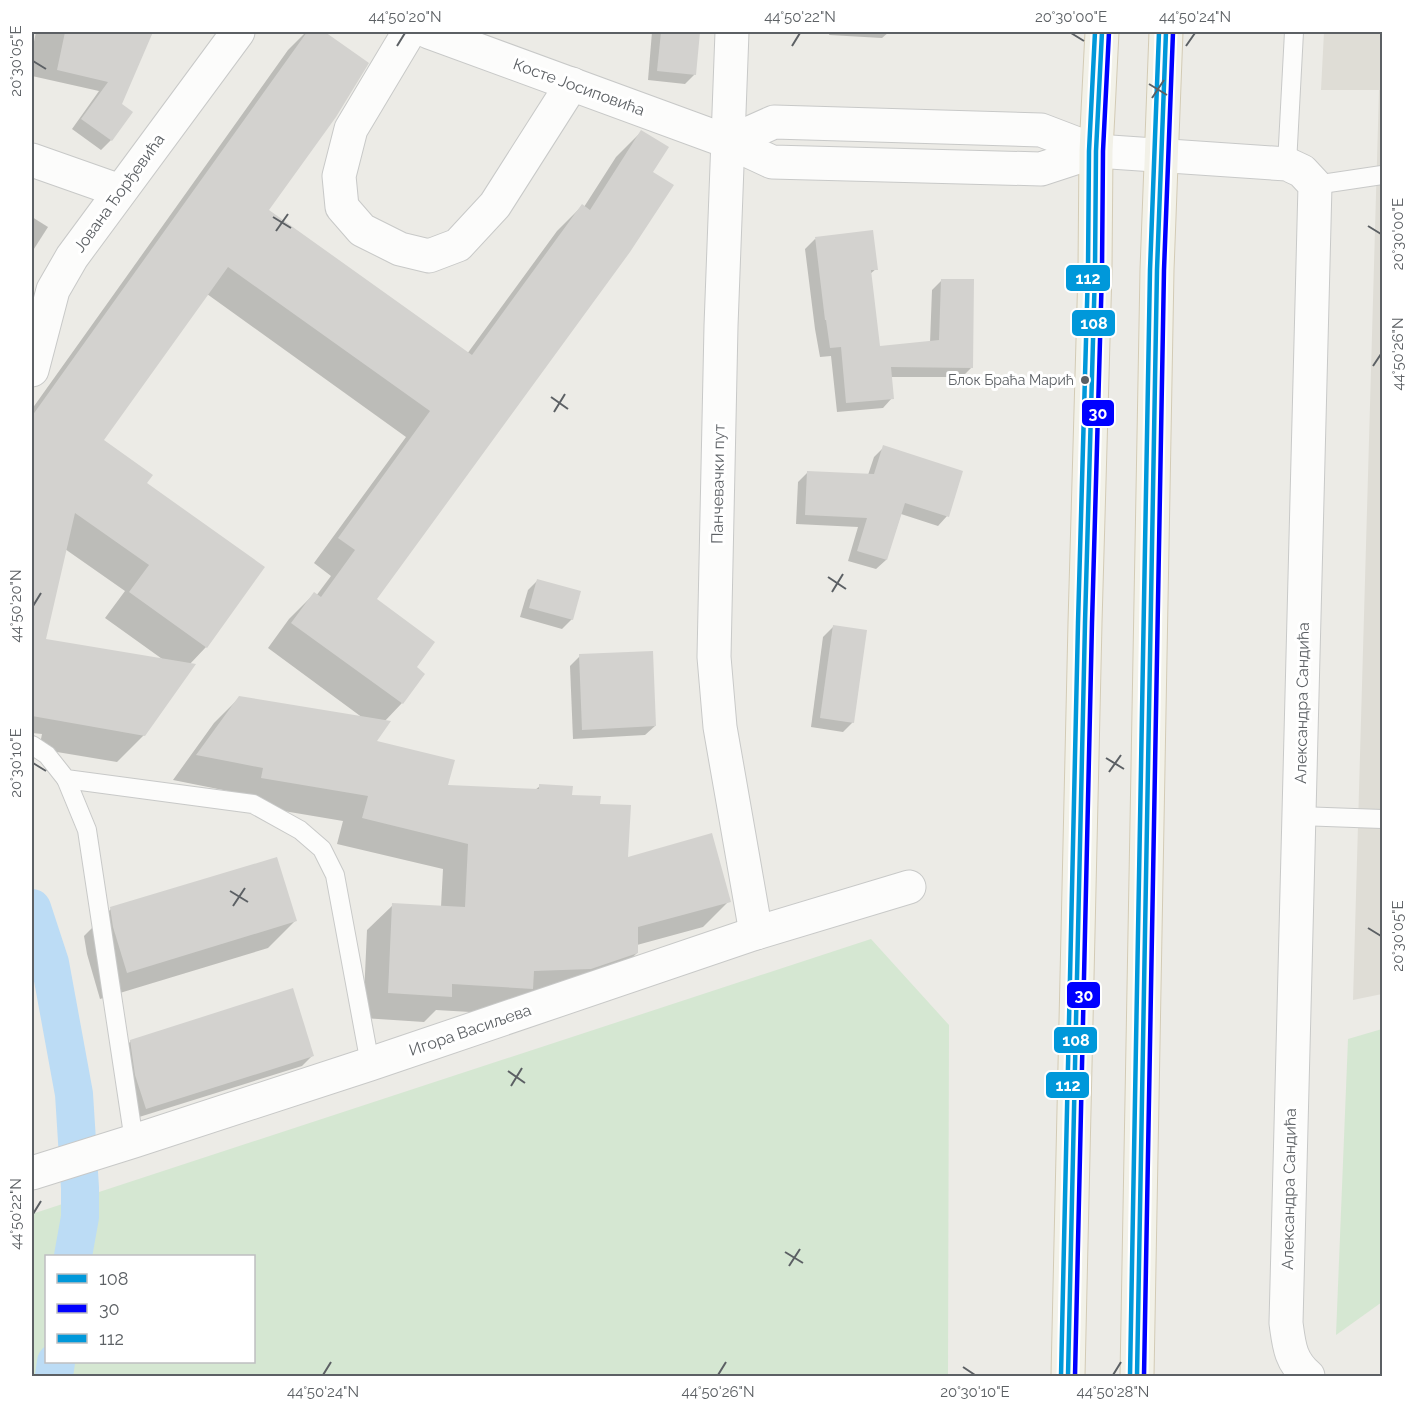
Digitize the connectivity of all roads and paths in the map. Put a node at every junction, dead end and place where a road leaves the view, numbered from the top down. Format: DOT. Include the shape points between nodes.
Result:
graph roads {
  1 [pos="238,32"];
  2 [pos="409,32"];
  3 [pos="429,32"];
  4 [pos="732,32"];
  5 [pos="1102,32"];
  6 [pos="1166,32"];
  7 [pos="1294,32"];
  8 [pos="572,84"];
  9 [pos="729,142"];
  10 [pos="1096,151"];
  11 [pos="1161,155"];
  12 [pos="32,160"];
  13 [pos="1287,164"];
  14 [pos="1383,175"];
  15 [pos="1315,185"];
  16 [pos="120,191"];
  17 [pos="32,370"];
  18 [pos="32,745"];
  19 [pos="66,779"];
  20 [pos="1299,816"];
  21 [pos="1383,819"];
  22 [pos="909,887"];
  23 [pos="756,933"];
  24 [pos="370,1064"];
  25 [pos="124,1144"];
  26 [pos="37,1171"];
  27 [pos="1068,1377"];
  28 [pos="1137,1377"];
  29 [pos="1308,1377"];
  1 -- 16 [label="street, Јована Ђорђевића"];
  2 -- 8 [label="street" via="351,129 339,176 342,207 362,230 400,249 429,256 458,245 495,205"];
  3 -- 8 [label="street, Косте Јосиповића"];
  4 -- 9 [label="street, Панчевачки пут"];
  5 -- 10 [label="main road"];
  6 -- 11 [label="main road"];
  7 -- 13 [label="lane"];
  8 -- 9 [label="street, Косте Јосиповића"];
  9 -- 10 [label="street, Косте Јосиповића" via="772,162 818,164 1041,169"];
  9 -- 23 [label="street, Панчевачки пут" via="714,657 720,727"];
  10 -- 11 [label="street"];
  10 -- 27 [label="main road"];
  11 -- 13 [label="street"];
  11 -- 28 [label="main road"];
  12 -- 16 [label="street"];
  13 -- 15 [label="street" via="1302,171"];
  14 -- 15 [label="lane"];
  15 -- 20 [label="street, Александра Сандића"];
  16 -- 17 [label="street, Јована Ђорђевића" via="53,290"];
  18 -- 19 [label="lane" via="47,755"];
  19 -- 24 [label="lane" via="254,804 300,830 322,849 335,875"];
  19 -- 25 [label="lane" via="87,830"];
  20 -- 21 [label="lane"];
  20 -- 29 [label="street, Александра Сандића" via="1286,1323 1289,1348"];
  22 -- 23 [label="street, Игора Васиљева"];
  23 -- 24 [label="street, Игора Васиљева"];
  24 -- 25 [label="street, Игора Васиљева"];
  25 -- 26 [label="street, Игора Васиљева"];
}
